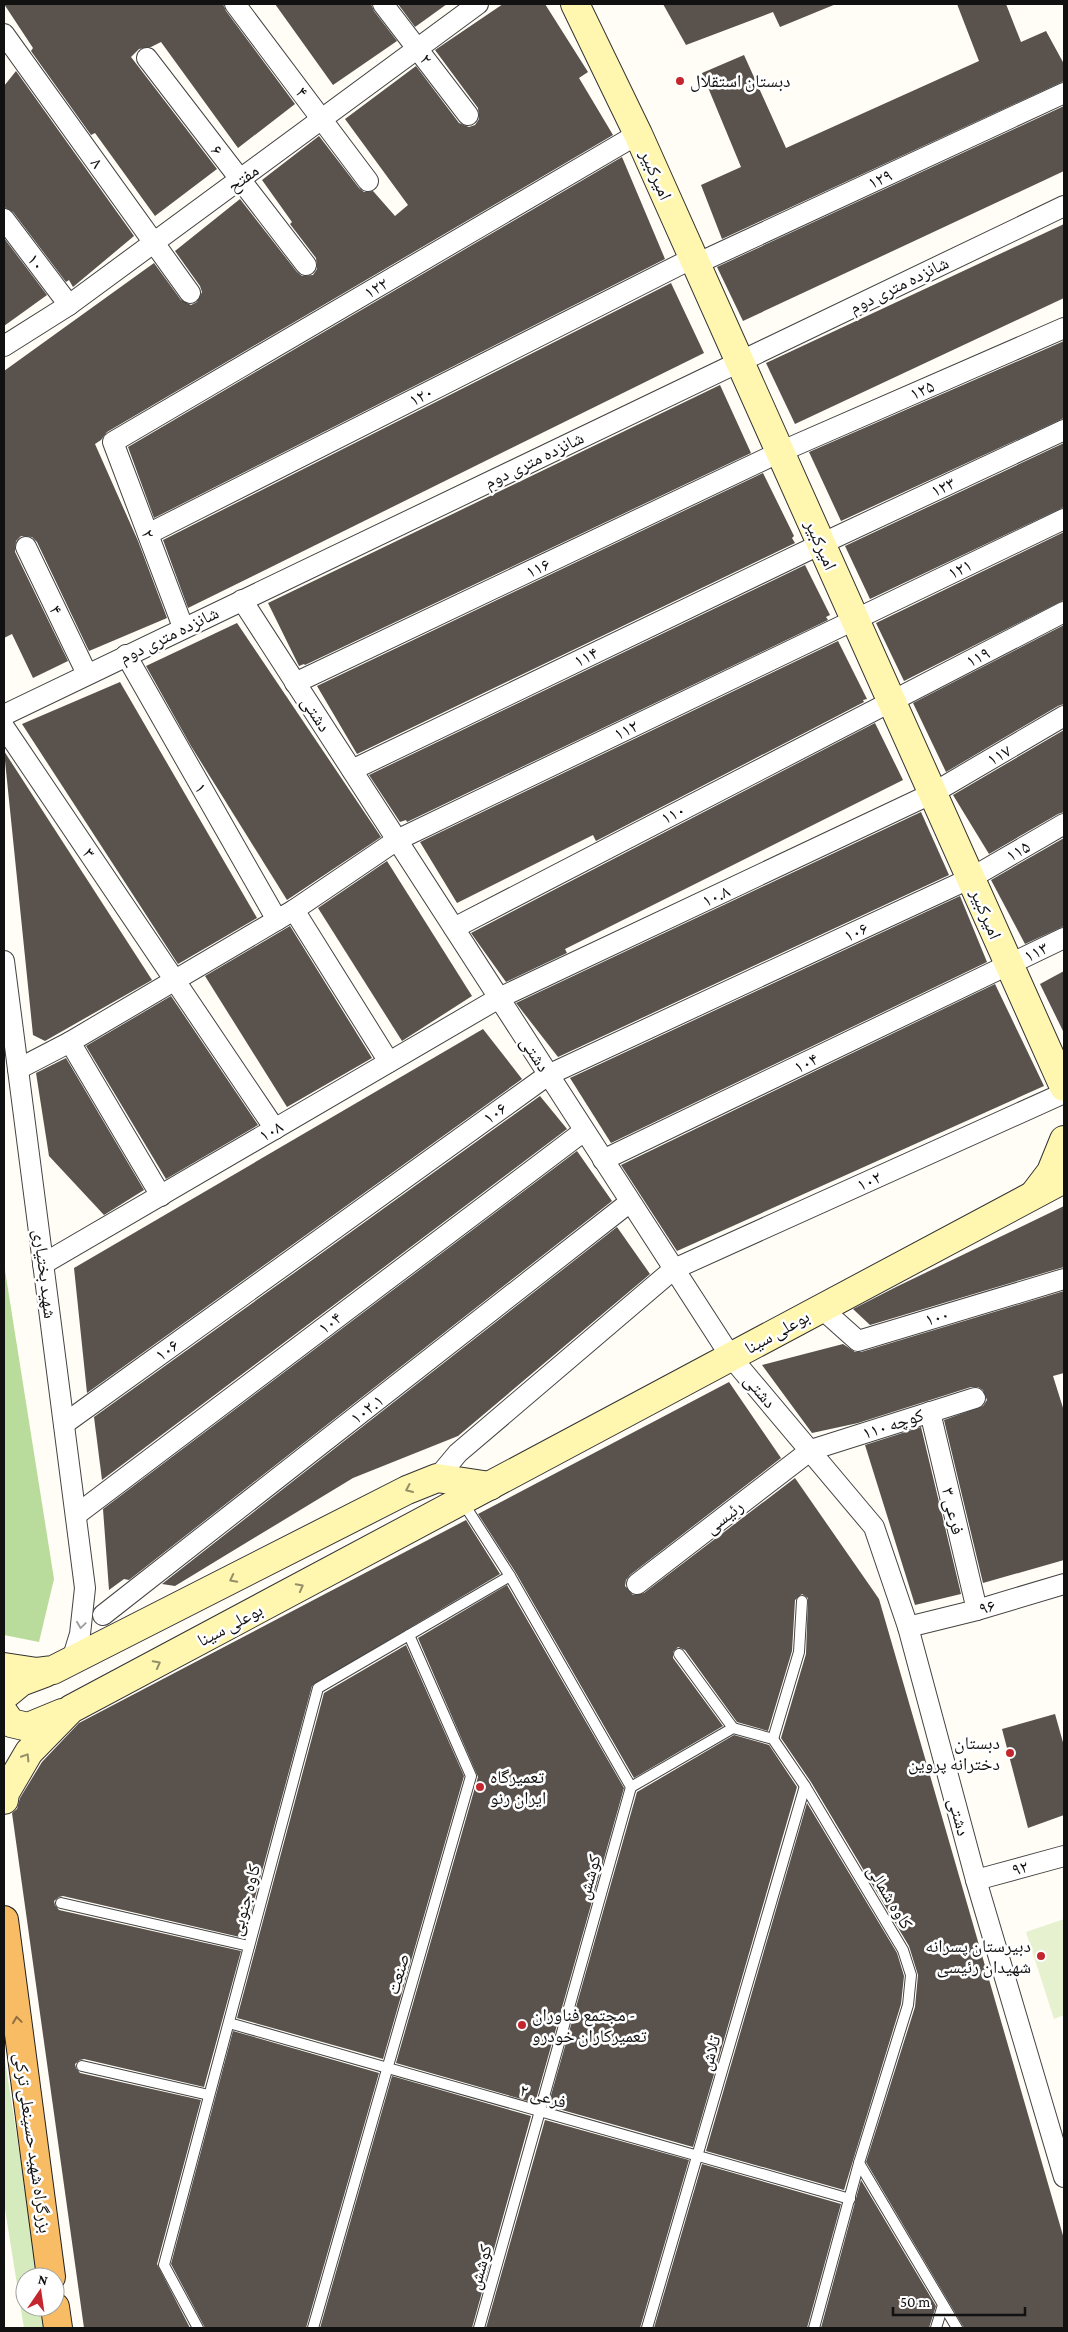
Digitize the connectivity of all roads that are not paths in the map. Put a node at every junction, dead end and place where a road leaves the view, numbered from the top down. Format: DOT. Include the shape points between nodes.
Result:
graph roads {
  1 [pos="235,4"];
  2 [pos="383,4"];
  3 [pos="478,4"];
  4 [pos="576,4"];
  5 [pos="4,34"];
  6 [pos="418,49"];
  7 [pos="147,58"];
  8 [pos="1064,93"];
  9 [pos="468,115"];
  10 [pos="322,119"];
  11 [pos="638,134"];
  12 [pos="240,179"];
  13 [pos="368,181"];
  14 [pos="1064,206"];
  15 [pos="4,219"];
  16 [pos="155,242"];
  17 [pos="694,261"];
  18 [pos="306,265"];
  19 [pos="190,292"];
  20 [pos="69,305"];
  21 [pos="1064,328"];
  22 [pos="4,346"];
  23 [pos="739,361"];
  24 [pos="1064,430"];
  25 [pos="113,442"];
  26 [pos="780,452"];
  27 [pos="1064,519"];
  28 [pos="148,534"];
  29 [pos="821,544"];
  30 [pos="26,546"];
  31 [pos="242,600"];
  32 [pos="1064,612"];
  33 [pos="855,620"];
  34 [pos="183,627"];
  35 [pos="126,655"];
  36 [pos="87,674"];
  37 [pos="296,683"];
  38 [pos="891,701"];
  39 [pos="4,715"];
  40 [pos="1064,716"];
  41 [pos="4,726"];
  42 [pos="352,770"];
  43 [pos="933,793"];
  44 [pos="1064,824"];
  45 [pos="397,840"];
  46 [pos="971,878"];
  47 [pos="294,910"];
  48 [pos="277,920"];
  49 [pos="454,928"];
  50 [pos="1064,938"];
  51 [pos="4,961"];
  52 [pos="1009,966"];
  53 [pos="175,980"];
  54 [pos="499,998"];
  55 [pos="70,1042"];
  56 [pos="389,1062"];
  57 [pos="18,1069"];
  58 [pos="548,1075"];
  59 [pos="1064,1087"];
  60 [pos="1064,1093"];
  61 [pos="275,1129"];
  62 [pos="584,1130"];
  63 [pos="1064,1140"];
  64 [pos="603,1160"];
  65 [pos="1064,1179"];
  66 [pos="1033,1195"];
  67 [pos="161,1196"];
  68 [pos="630,1202"];
  69 [pos="43,1264"];
  70 [pos="674,1269"];
  71 [pos="1064,1278"];
  72 [pos="821,1308"];
  73 [pos="731,1357"];
  74 [pos="975,1398"];
  75 [pos="930,1412"];
  76 [pos="64,1424"];
  77 [pos="811,1450"];
  78 [pos="451,1491"];
  79 [pos="76,1516"];
  80 [pos="510,1576"];
  81 [pos="637,1584"];
  82 [pos="1064,1584"];
  83 [pos="86,1588"];
  84 [pos="802,1601"];
  85 [pos="977,1610"];
  86 [pos="103,1615"];
  87 [pos="908,1627"];
  88 [pos="136,1628"];
  89 [pos="409,1635"];
  90 [pos="679,1654"];
  91 [pos="62,1665"];
  92 [pos="4,1667"];
  93 [pos="4,1696"];
  94 [pos="71,1709"];
  95 [pos="4,1713"];
  96 [pos="732,1728"];
  97 [pos="773,1740"];
  98 [pos="805,1786"];
  99 [pos="631,1787"];
  100 [pos="4,1800"];
  101 [pos="1064,1856"];
  102 [pos="976,1880"];
  103 [pos="61,1903"];
  104 [pos="4,1920"];
  105 [pos="249,1946"];
  106 [pos="228,2023"];
  107 [pos="82,2066"];
  108 [pos="387,2069"];
  109 [pos="209,2095"];
  110 [pos="540,2112"];
  111 [pos="697,2157"];
  112 [pos="860,2163"];
  113 [pos="1064,2177"];
  114 [pos="850,2200"];
  115 [pos="50,2267"];
  116 [pos="943,2305"];
  117 [pos="198,2328"];
  118 [pos="313,2328"];
  119 [pos="479,2328"];
  120 [pos="647,2328"];
  121 [pos="814,2328"];
  122 [pos="936,2328"];
  123 [pos="957,2328"];
  1 -- 10 [label="street, ۴"];
  2 -- 6 [label="street, ۲"];
  3 -- 6 [label="street, مفتح"];
  4 -- 11 [label="main road, امیرکبیر"];
  5 -- 16 [label="street, ۸"];
  6 -- 9 [label="street, ۲"];
  6 -- 10 [label="street, مفتح"];
  7 -- 12 [label="street, ۶"];
  8 -- 17 [label="street, ۱۲۹"];
  10 -- 12 [label="street, مفتح"];
  10 -- 13 [label="street, ۴"];
  11 -- 17 [label="main road, امیرکبیر"];
  11 -- 25 [label="street, ۱۲۲"];
  12 -- 16 [label="street, مفتح"];
  12 -- 18 [label="street, ۶"];
  14 -- 23 [label="street, شانزده متری دوم"];
  15 -- 20 [label="street, ۱۰"];
  16 -- 19 [label="street, ۸"];
  16 -- 20 [label="street, مفتح"];
  17 -- 23 [label="main road, امیرکبیر"];
  17 -- 28 [label="street, ۱۲۰"];
  20 -- 22 [label="street, مفتح"];
  21 -- 26 [label="street, ۱۲۵"];
  23 -- 26 [label="main road, امیرکبیر"];
  23 -- 31 [label="street, شانزده متری دوم"];
  24 -- 29 [label="street, ۱۲۳"];
  25 -- 28 [label="street, ۲"];
  26 -- 29 [label="main road, امیرکبیر"];
  26 -- 37 [label="street, ۱۱۶"];
  27 -- 33 [label="street, ۱۲۱"];
  28 -- 34 [label="street, ۲"];
  29 -- 33 [label="main road, امیرکبیر"];
  29 -- 42 [label="street, ۱۱۴"];
  30 -- 36 [label="street, ۴"];
  31 -- 34 [label="street, شانزده متری دوم"];
  31 -- 37 [label="street, دشتی"];
  32 -- 38 [label="street, ۱۱۹"];
  33 -- 38 [label="main road, امیرکبیر"];
  33 -- 45 [label="street, ۱۱۲"];
  34 -- 35 [label="street, شانزده متری دوم"];
  35 -- 36 [label="street, شانزده متری دوم"];
  35 -- 48 [label="street, ۱"];
  36 -- 39 [label="street, شانزده متری دوم"];
  37 -- 42 [label="street, دشتی"];
  38 -- 43 [label="main road, امیرکبیر"];
  38 -- 49 [label="street, ۱۱۰"];
  40 -- 43 [label="street, ۱۱۷"];
  41 -- 53 [label="street, ۳"];
  42 -- 45 [label="street, دشتی"];
  43 -- 46 [label="main road, امیرکبیر"];
  43 -- 54 [label="street, ۱۰.۸"];
  44 -- 46 [label="street, ۱۱۵"];
  45 -- 47 [label="street, ۱۱۲"];
  45 -- 49 [label="street, دشتی"];
  46 -- 52 [label="main road, امیرکبیر"];
  46 -- 58 [label="street, ۱۰۶"];
  47 -- 48 [label="street, ۱۱۲"];
  47 -- 56 [label="street"];
  48 -- 53 [label="street, ۱۱۲"];
  49 -- 54 [label="street, دشتی"];
  50 -- 52 [label="street, ۱۱۳"];
  51 -- 57 [label="street, شهید بختیاری"];
  52 -- 59 [label="main road, امیرکبیر"];
  52 -- 64 [label="street, ۱۰۴"];
  53 -- 55 [label="street, ۱۱۲"];
  53 -- 61 [label="street, ۳"];
  54 -- 56 [label="street, ۱۰۸"];
  54 -- 58 [label="street, دشتی"];
  55 -- 57 [label="street, ۱۱۲"];
  55 -- 67 [label="street"];
  56 -- 61 [label="street, ۱۰۸"];
  57 -- 69 [label="street, شهید بختیاری"];
  58 -- 62 [label="street, دشتی"];
  58 -- 76 [label="street, ۱۰۶"];
  60 -- 70 [label="street, ۱۰۲"];
  61 -- 67 [label="street, ۱۰۸"];
  62 -- 64 [label="street, دشتی"];
  62 -- 79 [label="street, ۱۰۴"];
  63 -- 66 [label="main road" via="1051,1172"];
  64 -- 68 [label="street, دشتی"];
  65 -- 66 [label="main road, بوعلی سینا"];
  66 -- 72 [label="main road, بوعلی سینا"];
  67 -- 69 [label="street, ۱۰۸"];
  68 -- 70 [label="street, دشتی"];
  68 -- 86 [label="street, ۱۰۲.۱"];
  69 -- 76 [label="street, شهید بختیاری"];
  70 -- 73 [label="street, دشتی"];
  70 -- 78 [label="street, ۱۰۲" via="458,1453"];
  71 -- 72 [label="street, ۱۰۰" via="858,1341"];
  72 -- 73 [label="main road, بوعلی سینا"];
  73 -- 77 [label="street, دشتی"];
  73 -- 78 [label="main road, بوعلی سینا" via="490,1486"];
  74 -- 75 [label="street, کوچه ۱۱۰"];
  75 -- 77 [label="street, کوچه ۱۱۰"];
  75 -- 85 [label="street, فرعی ۳"];
  76 -- 79 [label="street, شهید بختیاری"];
  77 -- 81 [label="street, رئیسی"];
  77 -- 87 [label="street, دشتی" via="874,1527"];
  78 -- 80 [label="lane"];
  78 -- 88 [label="main road, بوعلی سینا, one-way" via="407,1490"];
  94 -- 78 [label="main road, بوعلی سینا, one-way"];
  79 -- 83 [label="street, شهید بختیاری"];
  80 -- 89 [label="lane, کاوه جنوبی"];
  80 -- 99 [label="lane"];
  82 -- 85 [label="street, ۹۶"];
  83 -- 86 [label="street"];
  83 -- 91 [label="street, one-way" via="80,1634"];
  84 -- 97 [label="lane" via="799,1652"];
  85 -- 87 [label="street, ۹۶"];
  86 -- 88 [label="street" via="113,1623"];
  87 -- 102 [label="street, دشتی"];
  88 -- 91 [label="main road, بوعلی سینا"];
  89 -- 105 [label="lane, کاوه جنوبی" via="318,1688"];
  89 -- 108 [label="lane, صنعت" via="471,1776"];
  90 -- 96 [label="lane"];
  91 -- 92 [label="main road, بوعلی سینا" via="37,1672"];
  91 -- 93 [label="main road" via="21,1682"];
  94 -- 95 [label="main road" via="28,1727 11,1723"];
  100 -- 94 [label="main road, بوعلی سینا, one-way" via="29,1752"];
  96 -- 97 [label="lane"];
  96 -- 99 [label="lane"];
  97 -- 98 [label="lane, کاوه شمالی"];
  98 -- 111 [label="lane, تلاش"];
  98 -- 112 [label="lane, کاوه شمالی" via="903,1950 911,1974 908,2005"];
  99 -- 110 [label="lane, کوشش"];
  101 -- 102 [label="street, ۹۲"];
  102 -- 113 [label="street, دشتی"];
  103 -- 105 [label="lane"];
  115 -- 104 [label="highway, بزرگراه شهید حسینعلی ترکی, one-way"];
  105 -- 106 [label="lane, کاوه جنوبی"];
  106 -- 108 [label="lane, فرعی ۲"];
  106 -- 109 [label="lane, کاوه جنوبی"];
  107 -- 109 [label="lane"];
  108 -- 110 [label="lane, فرعی ۲"];
  108 -- 118 [label="lane, صنعت"];
  109 -- 117 [label="lane, کاوه جنوبی" via="164,2264"];
  110 -- 111 [label="lane, فرعی ۲"];
  110 -- 119 [label="lane, کوشش"];
  111 -- 114 [label="lane, فرعی ۲"];
  111 -- 120 [label="lane, تلاش"];
  112 -- 114 [label="lane, کاوه شمالی"];
  112 -- 116 [label="lane"];
  114 -- 121 [label="lane, کاوه شمالی"];
  116 -- 122 [label="lane"];
  116 -- 123 [label="lane"];
}
